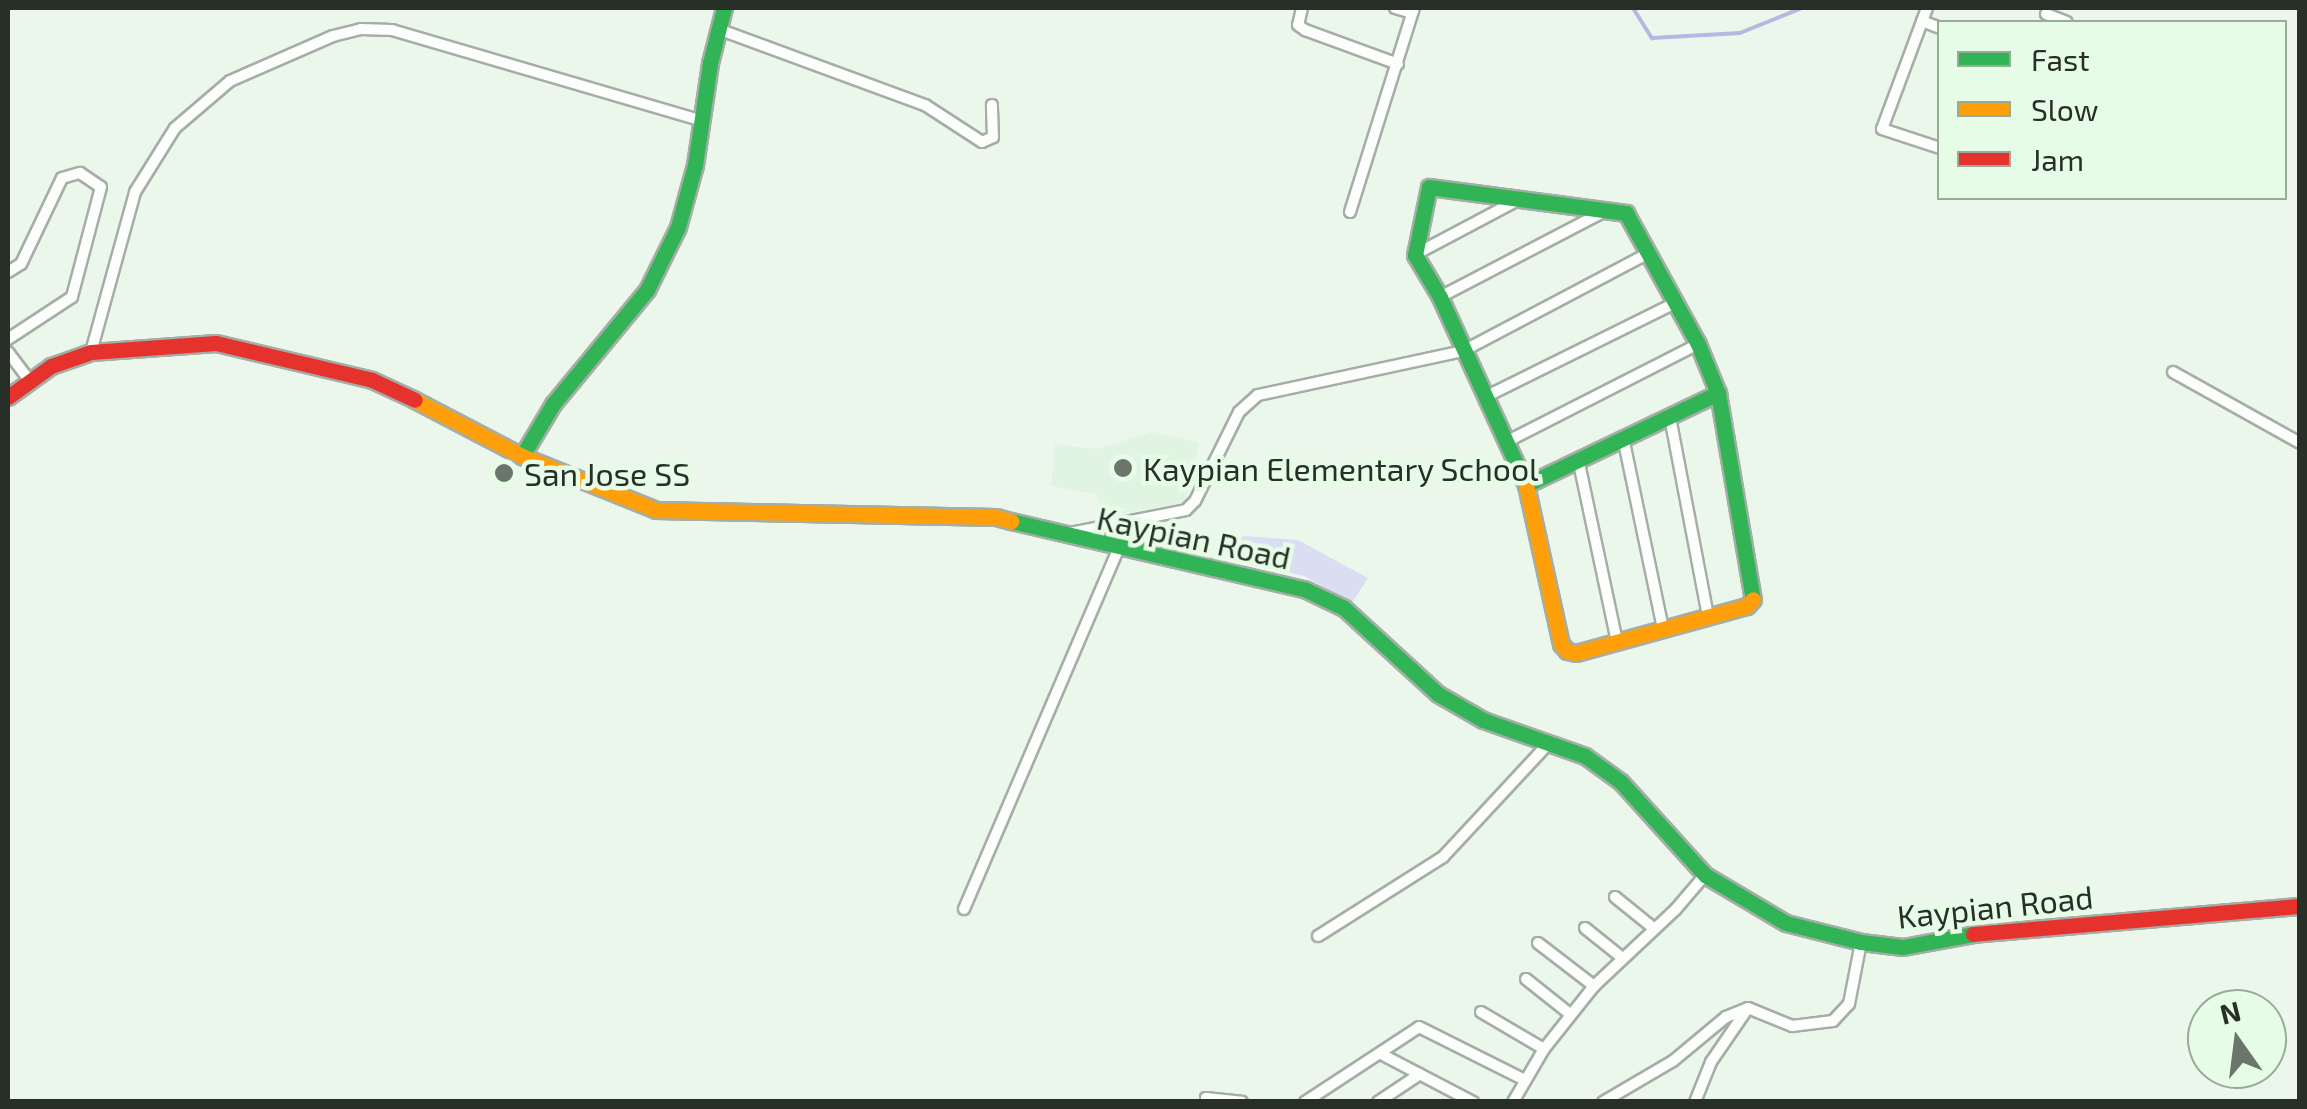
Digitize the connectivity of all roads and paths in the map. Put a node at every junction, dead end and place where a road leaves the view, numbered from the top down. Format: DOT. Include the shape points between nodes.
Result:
graph roads {
  1 [pos="724,8"];
  2 [pos="1302,8"];
  3 [pos="1395,8"];
  4 [pos="1928,8"];
  5 [pos="1413,10"];
  6 [pos="1922,21"];
  7 [pos="1937,27"];
  8 [pos="718,29"];
  9 [pos="1398,64"];
  10 [pos="992,106"];
  11 [pos="703,121"];
  12 [pos="1937,147"];
  13 [pos="1521,198"];
  14 [pos="1606,210"];
  15 [pos="1350,212"];
  16 [pos="1648,254"];
  17 [pos="1415,255"];
  18 [pos="8,272"];
  19 [pos="1440,297"];
  20 [pos="1675,303"];
  21 [pos="8,339"];
  22 [pos="1698,344"];
  23 [pos="1463,351"];
  24 [pos="8,352"];
  25 [pos="91,352"];
  26 [pos="2173,372"];
  27 [pos="30,381"];
  28 [pos="1718,392"];
  29 [pos="8,397"];
  30 [pos="1485,397"];
  31 [pos="1670,417"];
  32 [pos="1506,442"];
  33 [pos="1624,442"];
  34 [pos="2300,443"];
  35 [pos="522,456"];
  36 [pos="1579,463"];
  37 [pos="1526,485"];
  38 [pos="1059,536"];
  39 [pos="1120,548"];
  40 [pos="1708,617"];
  41 [pos="1663,629"];
  42 [pos="1617,642"];
  43 [pos="1547,744"];
  44 [pos="1705,875"];
  45 [pos="1615,897"];
  46 [pos="2300,906"];
  47 [pos="964,908"];
  48 [pos="1652,927"];
  49 [pos="1586,928"];
  50 [pos="1318,936"];
  51 [pos="1861,942"];
  52 [pos="1538,943"];
  53 [pos="1620,956"];
  54 [pos="1526,979"];
  55 [pos="1594,986"];
  56 [pos="1748,1008"];
  57 [pos="1481,1012"];
  58 [pos="1570,1014"];
  59 [pos="1544,1048"];
  60 [pos="1381,1054"];
  61 [pos="1420,1074"];
  62 [pos="1526,1080"];
  63 [pos="1458,1099"];
  64 [pos="1206,1102"];
  65 [pos="1242,1102"];
  66 [pos="1305,1102"];
  67 [pos="1378,1102"];
  68 [pos="1473,1102"];
  69 [pos="1513,1102"];
  70 [pos="1604,1102"];
  71 [pos="1694,1102"];
  1 -- 8 [label="main road"];
  2 -- 9 [label="street" via="1298,25 1305,30"];
  3 -- 5 [label="street"];
  4 -- 6 [label="street"];
  5 -- 9 [label="street"];
  6 -- 7 [label="street"];
  6 -- 12 [label="street" via="1882,129"];
  8 -- 10 [label="street" via="924,105 982,142 993,137"];
  8 -- 11 [label="main road"];
  9 -- 15 [label="street"];
  11 -- 25 [label="street" via="392,30 332,36 230,80 175,128 135,192"];
  11 -- 35 [label="main road" via="678,227 647,290 554,404"];
  13 -- 14 [label="main road"];
  13 -- 17 [label="street"];
  13 -- 17 [label="main road" via="1429,187"];
  14 -- 16 [label="main road" via="1626,213"];
  14 -- 19 [label="street"];
  16 -- 20 [label="main road"];
  16 -- 23 [label="street"];
  17 -- 19 [label="main road"];
  18 -- 21 [label="street" via="20,264 62,178 80,173 101,186 72,297"];
  19 -- 23 [label="main road"];
  20 -- 22 [label="main road"];
  20 -- 30 [label="street"];
  22 -- 28 [label="main road"];
  22 -- 32 [label="street"];
  23 -- 30 [label="main road"];
  23 -- 38 [label="street" via="1258,395 1239,412 1186,510"];
  24 -- 27 [label="street"];
  25 -- 27 [label="main road, Kaypian Road"];
  25 -- 35 [label="main road, Kaypian Road" via="216,342 372,380"];
  26 -- 34 [label="street"];
  27 -- 29 [label="main road, Kaypian Road"];
  28 -- 31 [label="main road"];
  28 -- 40 [label="main road" via="1754,600"];
  30 -- 32 [label="main road"];
  31 -- 33 [label="main road"];
  31 -- 40 [label="street"];
  32 -- 37 [label="main road"];
  33 -- 36 [label="main road"];
  33 -- 41 [label="street"];
  35 -- 38 [label="main road, Kaypian Road" via="656,510 954,513 996,517"];
  36 -- 37 [label="main road"];
  36 -- 42 [label="street"];
  37 -- 42 [label="main road" via="1561,644 1576,653"];
  38 -- 39 [label="main road, Kaypian Road"];
  39 -- 43 [label="main road, Kaypian Road" via="1304,589 1364,624 1438,694"];
  39 -- 47 [label="street"];
  40 -- 41 [label="main road"];
  41 -- 42 [label="main road"];
  43 -- 44 [label="main road, Kaypian Road" via="1585,756 1622,782"];
  43 -- 50 [label="street" via="1444,857"];
  44 -- 48 [label="street"];
  44 -- 51 [label="main road, Kaypian Road" via="1786,922"];
  45 -- 48 [label="street"];
  46 -- 51 [label="main road, Kaypian Road" via="1995,930 1904,947"];
  48 -- 53 [label="street"];
  49 -- 53 [label="street"];
  51 -- 56 [label="street" via="1850,1004 1833,1021 1792,1026"];
  52 -- 55 [label="street"];
  53 -- 55 [label="street"];
  54 -- 58 [label="street"];
  55 -- 58 [label="street"];
  56 -- 70 [label="street"];
  56 -- 71 [label="street" via="1711,1062"];
  57 -- 59 [label="street"];
  58 -- 59 [label="street"];
  59 -- 62 [label="street"];
  60 -- 61 [label="street"];
  60 -- 62 [label="street" via="1419,1028"];
  60 -- 66 [label="street"];
  61 -- 63 [label="street"];
  61 -- 67 [label="street"];
  62 -- 69 [label="street"];
  63 -- 68 [label="street"];
  64 -- 65 [label="street"];
}
